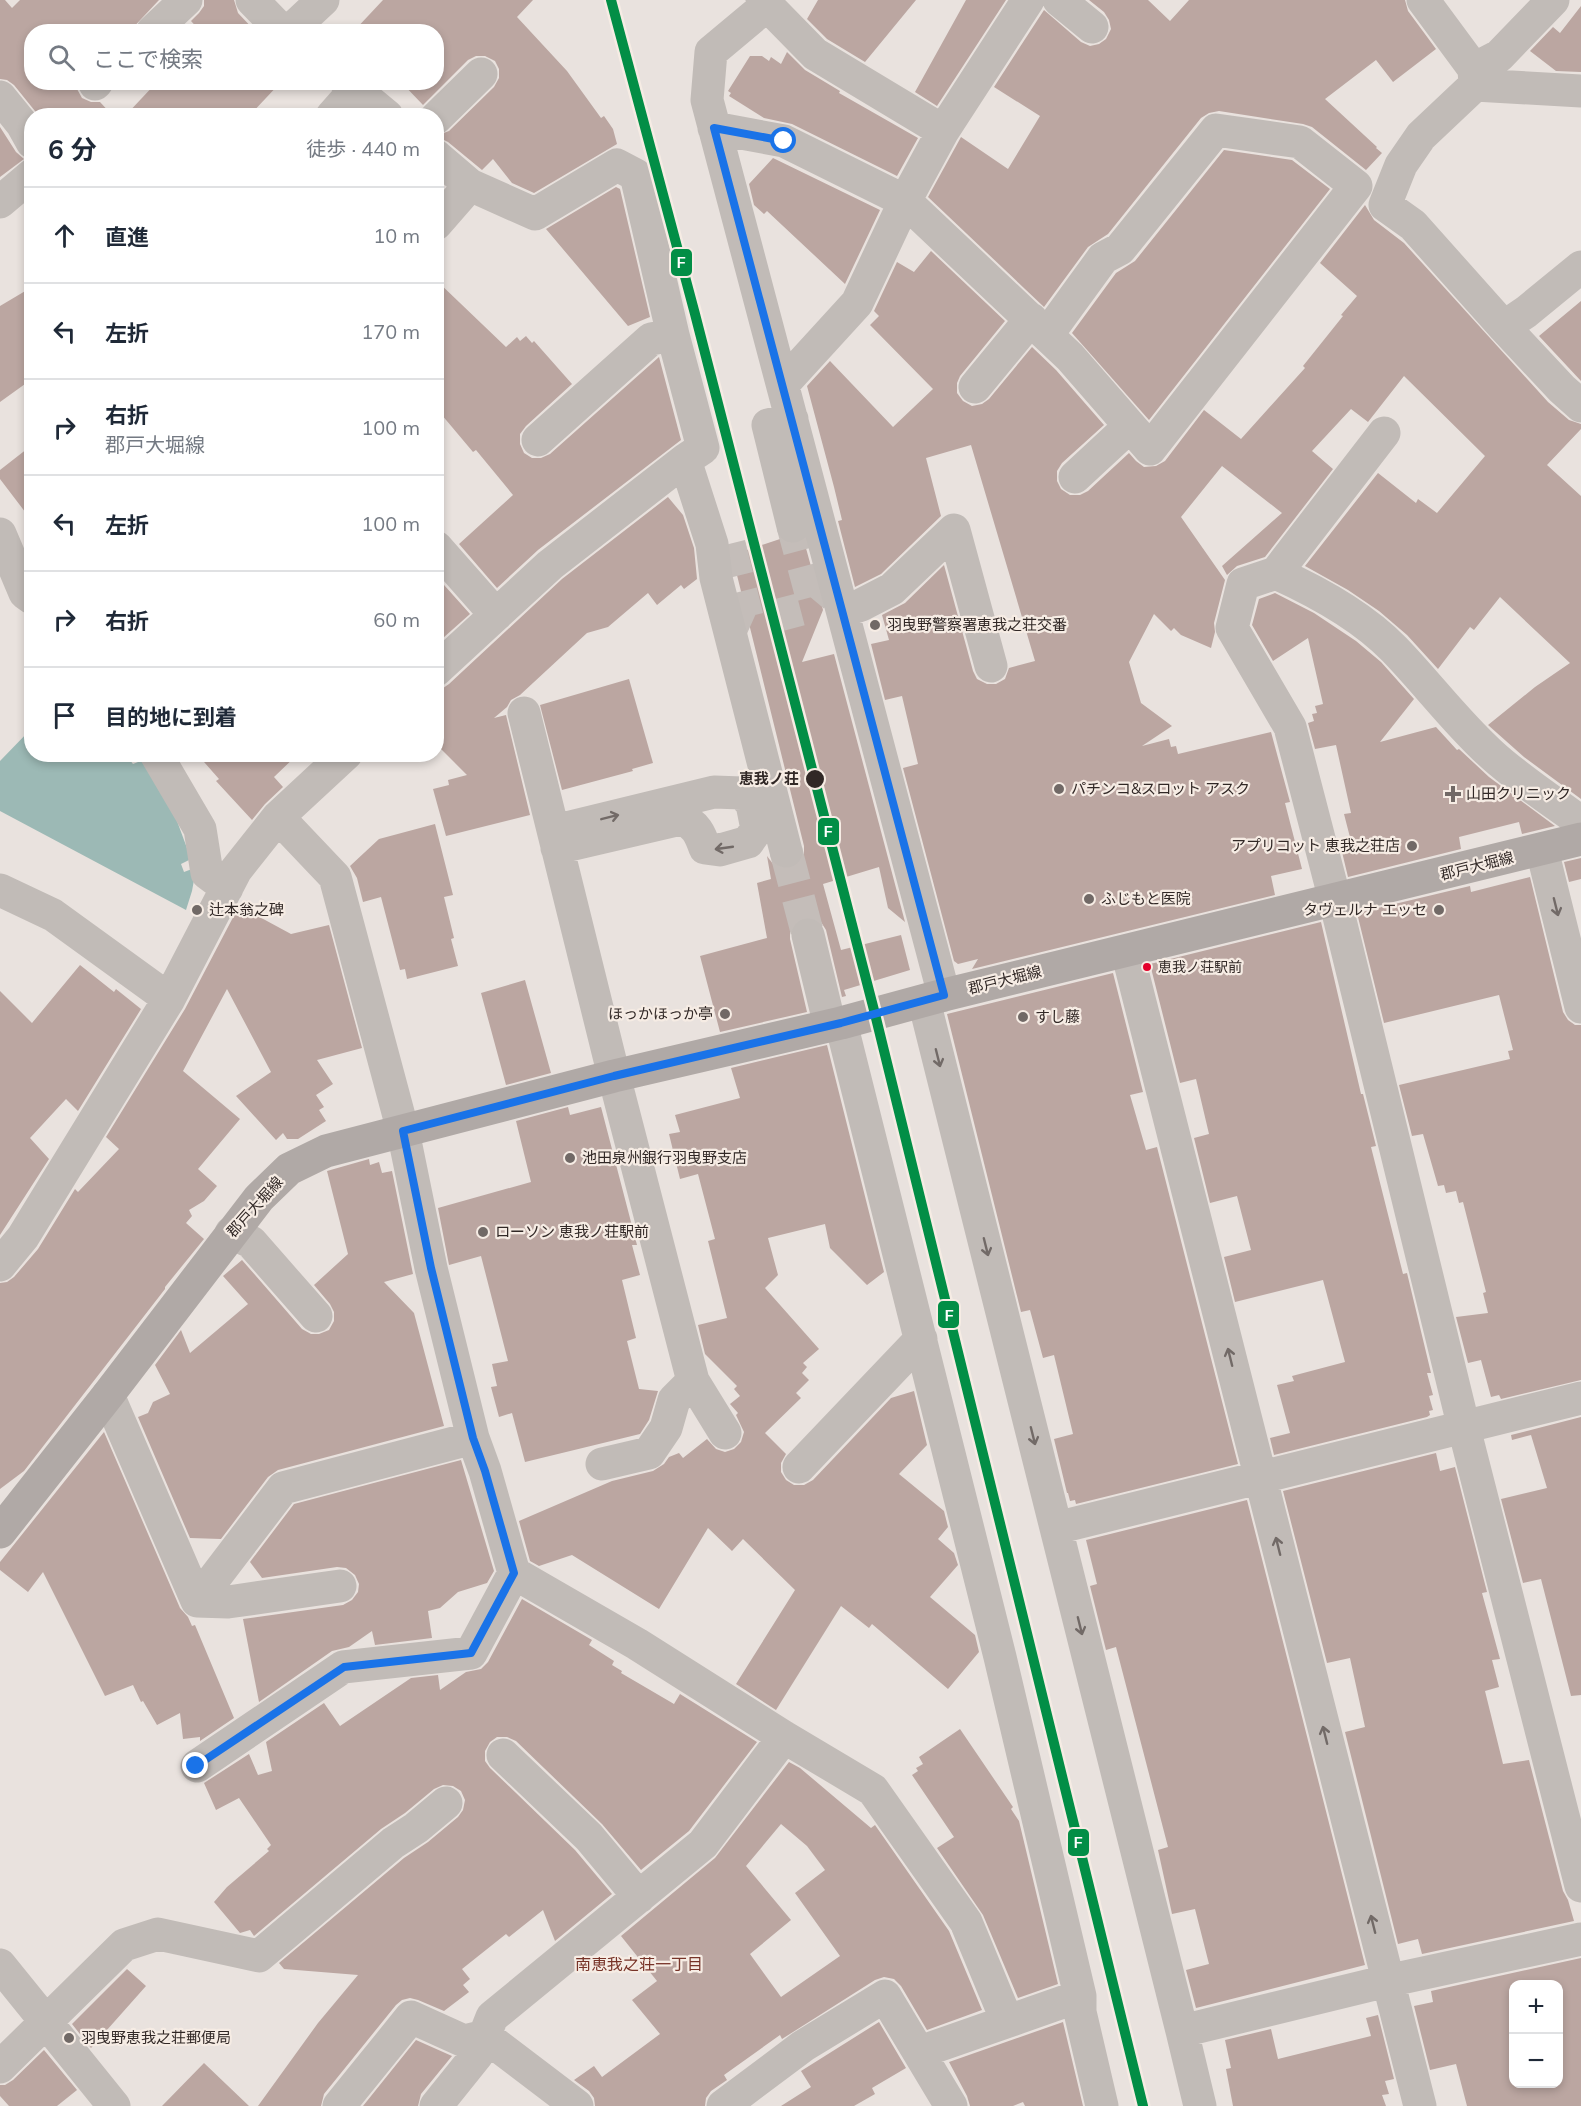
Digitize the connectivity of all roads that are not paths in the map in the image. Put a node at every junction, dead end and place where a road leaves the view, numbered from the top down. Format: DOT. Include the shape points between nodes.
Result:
graph roads {
  1 [pos="186,0"];
  2 [pos="252,0"];
  3 [pos="323,0"];
  4 [pos="1028,0"];
  5 [pos="1059,0"];
  6 [pos="1423,0"];
  7 [pos="1553,0"];
  8 [pos="764,3"];
  9 [pos="160,24"];
  10 [pos="275,24"];
  11 [pos="297,24"];
  12 [pos="1092,27"];
  13 [pos="481,74"];
  14 [pos="1474,77"];
  15 [pos="348,90"];
  16 [pos="356,90"];
  17 [pos="1581,91"];
  18 [pos="0,98"];
  19 [pos="337,108"];
  20 [pos="377,108"];
  21 [pos="444,110"];
  22 [pos="24,128"];
  23 [pos="714,128"];
  24 [pos="943,131"];
  25 [pos="444,163"];
  26 [pos="24,182"];
  27 [pos="470,185"];
  28 [pos="1356,186"];
  29 [pos="905,201"];
  30 [pos="0,202"];
  31 [pos="1385,205"];
  32 [pos="444,215"];
  33 [pos="1581,267"];
  34 [pos="1039,327"];
  35 [pos="1504,327"];
  36 [pos="673,335"];
  37 [pos="783,384"];
  38 [pos="975,387"];
  39 [pos="1581,406"];
  40 [pos="792,418"];
  41 [pos="1384,433"];
  42 [pos="1140,438"];
  43 [pos="538,440"];
  44 [pos="694,454"];
  45 [pos="1075,477"];
  46 [pos="793,526"];
  47 [pos="0,534"];
  48 [pos="729,544"];
  49 [pos="444,557"];
  50 [pos="1276,573"];
  51 [pos="24,591"];
  52 [pos="843,611"];
  53 [pos="496,615"];
  54 [pos="444,663"];
  55 [pos="991,666"];
  56 [pos="524,713"];
  57 [pos="161,762"];
  58 [pos="337,762"];
  59 [pos="278,817"];
  60 [pos="1581,822"];
  61 [pos="1581,839"];
  62 [pos="556,840"];
  63 [pos="1542,850"];
  64 [pos="786,851"];
  65 [pos="227,888"];
  66 [pos="0,890"];
  67 [pos="1335,900"];
  68 [pos="808,935"];
  69 [pos="1127,951"];
  70 [pos="934,998"];
  71 [pos="169,999"];
  72 [pos="1581,1007"];
  73 [pos="836,1025"];
  74 [pos="614,1076"];
  75 [pos="403,1131"];
  76 [pos="231,1233"];
  77 [pos="3,1254"];
  78 [pos="316,1316"];
  79 [pos="921,1339"];
  80 [pos="693,1381"];
  81 [pos="108,1395"];
  82 [pos="1581,1398"];
  83 [pos="1464,1428"];
  84 [pos="725,1432"];
  85 [pos="473,1438"];
  86 [pos="602,1464"];
  87 [pos="799,1467"];
  88 [pos="1260,1477"];
  89 [pos="1056,1528"];
  90 [pos="0,1532"];
  91 [pos="514,1573"];
  92 [pos="340,1586"];
  93 [pos="197,1601"];
  94 [pos="784,1737"];
  95 [pos="503,1755"];
  96 [pos="196,1766"];
  97 [pos="446,1803"];
  98 [pos="1581,1886"];
  99 [pos="639,1897"];
  100 [pos="1581,1939"];
  101 [pos="0,1965"];
  102 [pos="1387,1981"];
  103 [pos="1080,1996"];
  104 [pos="1007,2021"];
  105 [pos="47,2022"];
  106 [pos="1182,2031"];
  107 [pos="485,2036"];
  108 [pos="920,2052"];
  109 [pos="0,2067"];
  110 [pos="114,2106"];
  111 [pos="339,2106"];
  112 [pos="436,2106"];
  113 [pos="577,2106"];
  114 [pos="723,2106"];
  115 [pos="951,2106"];
  116 [pos="1102,2106"];
  117 [pos="1200,2106"];
  118 [pos="1420,2106"];
  1 -- 9 [label="street"];
  2 -- 10 [label="street"];
  3 -- 11 [label="street"];
  4 -- 24 [label="street"];
  5 -- 12 [label="street"];
  6 -- 14 [label="street"];
  7 -- 14 [label="street"];
  8 -- 23 [label="street" via="711,52 707,100"];
  8 -- 24 [label="street" via="815,54"];
  13 -- 21 [label="street"];
  14 -- 17 [label="street"];
  14 -- 31 [label="street" via="1421,136 1401,165"];
  15 -- 19 [label="street"];
  16 -- 20 [label="street"];
  18 -- 22 [label="street"];
  23 -- 29 [label="street" via="784,141"];
  23 -- 37 [label="street"];
  24 -- 29 [label="street"];
  25 -- 27 [label="street"];
  26 -- 30 [label="street"];
  27 -- 32 [label="street"];
  27 -- 36 [label="street" via="535,214 617,165 636,175"];
  28 -- 31 [label="street"];
  28 -- 34 [label="street" via="1300,142 1216,130 1120,249 1103,258"];
  28 -- 42 [label="street"];
  29 -- 34 [label="street"];
  29 -- 37 [label="street" via="857,303"];
  31 -- 35 [label="street" via="1413,225"];
  33 -- 35 [label="street"];
  34 -- 38 [label="street"];
  34 -- 42 [label="street"];
  35 -- 39 [label="street"];
  36 -- 43 [label="street" via="651,339"];
  36 -- 44 [label="street"];
  37 -- 40 [label="street"];
  40 -- 46 [label="street" via="768,425"];
  40 -- 52 [label="street"];
  41 -- 50 [label="street"];
  42 -- 45 [label="street"];
  44 -- 48 [label="street" via="713,479"];
  44 -- 53 [label="street" via="550,565"];
  44 -- 64 [label="street" via="716,578"];
  47 -- 51 [label="street"];
  49 -- 53 [label="street"];
  50 -- 60 [label="street" via="1355,616 1393,648 1491,755"];
  50 -- 67 [label="street" via="1243,584 1232,628 1290,727"];
  52 -- 55 [label="street" via="892,589 954,530"];
  52 -- 70 [label="street"];
  53 -- 54 [label="street"];
  56 -- 62 [label="street"];
  57 -- 65 [label="street" via="200,829 207,873"];
  58 -- 59 [label="street"];
  59 -- 65 [label="street" via="236,870"];
  59 -- 75 [label="street" via="335,877"];
  61 -- 63 [label="main road, 郡戸大堀線"];
  62 -- 62 [label="street, one-way" via="714,792 742,793 752,804 757,830 748,842 720,850 705,848 691,822 681,819"];
  62 -- 74 [label="street"];
  63 -- 67 [label="main road, 郡戸大堀線"];
  63 -- 72 [label="street, one-way"];
  65 -- 71 [label="street"];
  66 -- 71 [label="street" via="53,915"];
  67 -- 69 [label="main road, 郡戸大堀線"];
  67 -- 83 [label="street"];
  68 -- 73 [label="street"];
  69 -- 70 [label="main road, 郡戸大堀線"];
  88 -- 69 [label="street, one-way"];
  70 -- 73 [label="main road, 郡戸大堀線"];
  70 -- 89 [label="street, one-way"];
  71 -- 77 [label="street" via="23,1237"];
  73 -- 74 [label="main road, 郡戸大堀線"];
  73 -- 79 [label="street"];
  74 -- 75 [label="main road, 郡戸大堀線"];
  74 -- 80 [label="street"];
  75 -- 76 [label="main road, 郡戸大堀線" via="326,1151 289,1169"];
  75 -- 85 [label="street" via="431,1268"];
  76 -- 78 [label="street" via="251,1242"];
  76 -- 81 [label="main road, 郡戸大堀線"];
  79 -- 87 [label="street"];
  79 -- 103 [label="street"];
  80 -- 84 [label="street"];
  80 -- 86 [label="street" via="674,1400 666,1428 649,1453"];
  81 -- 90 [label="main road, 郡戸大堀線"];
  81 -- 93 [label="street"];
  82 -- 83 [label="street"];
  83 -- 88 [label="street"];
  83 -- 98 [label="street"];
  85 -- 91 [label="street"];
  85 -- 93 [label="street" via="283,1488"];
  88 -- 89 [label="street"];
  102 -- 88 [label="street, one-way"];
  89 -- 106 [label="street, one-way"];
  91 -- 94 [label="street" via="637,1644"];
  91 -- 96 [label="street" via="471,1653 344,1667"];
  92 -- 93 [label="street" via="228,1602"];
  94 -- 99 [label="street" via="703,1844"];
  94 -- 104 [label="street" via="873,1790 966,1922"];
  95 -- 99 [label="street" via="589,1837"];
  97 -- 105 [label="street" via="259,1956 158,1934 124,1945"];
  99 -- 107 [label="street" via="492,2017"];
  100 -- 102 [label="street"];
  101 -- 105 [label="street"];
  102 -- 106 [label="street"];
  102 -- 118 [label="street"];
  103 -- 104 [label="street"];
  103 -- 116 [label="street" via="1080,2012"];
  104 -- 108 [label="street"];
  105 -- 109 [label="street"];
  105 -- 110 [label="street"];
  106 -- 117 [label="street"];
  107 -- 111 [label="street" via="464,2041 411,2017"];
  107 -- 112 [label="street" via="477,2055"];
  107 -- 113 [label="street"];
  108 -- 114 [label="street" via="885,1996 803,2046"];
  108 -- 115 [label="street"];
}
